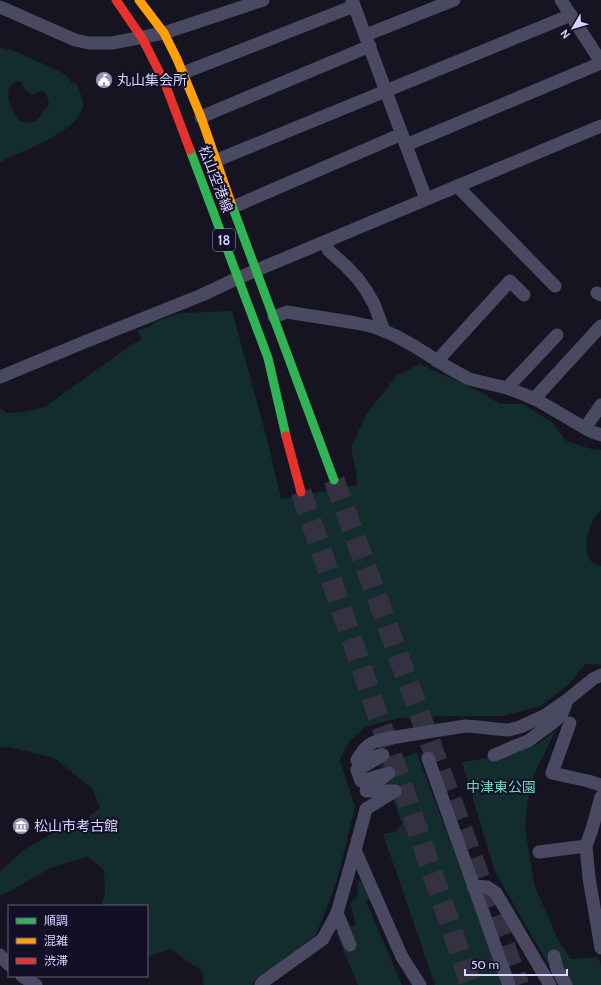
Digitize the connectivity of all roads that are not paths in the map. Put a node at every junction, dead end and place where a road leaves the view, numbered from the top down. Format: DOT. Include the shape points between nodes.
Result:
graph roads {
  1 [pos="116,0"];
  2 [pos="139,0"];
  3 [pos="263,0"];
  4 [pos="454,0"];
  5 [pos="564,1"];
  6 [pos="353,3"];
  7 [pos="0,7"];
  8 [pos="571,15"];
  9 [pos="164,33"];
  10 [pos="142,38"];
  11 [pos="368,41"];
  12 [pos="601,62"];
  13 [pos="183,74"];
  14 [pos="386,90"];
  15 [pos="201,117"];
  16 [pos="601,126"];
  17 [pos="404,140"];
  18 [pos="217,160"];
  19 [pos="197,168"];
  20 [pos="457,186"];
  21 [pos="426,199"];
  22 [pos="233,207"];
  23 [pos="325,242"];
  24 [pos="257,270"];
  25 [pos="238,278"];
  26 [pos="555,286"];
  27 [pos="524,295"];
  28 [pos="274,317"];
  29 [pos="601,326"];
  30 [pos="384,331"];
  31 [pos="557,335"];
  32 [pos="437,360"];
  33 [pos="0,377"];
  34 [pos="506,388"];
  35 [pos="534,399"];
  36 [pos="601,405"];
  37 [pos="585,428"];
  38 [pos="601,435"];
  39 [pos="334,480"];
  40 [pos="302,492"];
  41 [pos="601,675"];
  42 [pos="567,700"];
  43 [pos="570,723"];
  44 [pos="494,755"];
  45 [pos="428,758"];
  46 [pos="601,785"];
  47 [pos="601,797"];
  48 [pos="598,815"];
  49 [pos="586,846"];
  50 [pos="355,850"];
  51 [pos="539,852"];
  52 [pos="473,886"];
  53 [pos="337,913"];
  54 [pos="350,945"];
  55 [pos="601,948"];
  56 [pos="0,955"];
  57 [pos="554,956"];
  58 [pos="8,964"];
  59 [pos="24,977"];
  60 [pos="36,985"];
  61 [pos="261,985"];
  62 [pos="420,985"];
  63 [pos="509,985"];
  64 [pos="550,985"];
  65 [pos="566,985"];
  1 -- 10 [label="main road, 松山空港線 / 18"];
  2 -- 9 [label="main road, 松山空港線 / 18"];
  3 -- 9 [label="street"];
  4 -- 11 [label="street"];
  5 -- 8 [label="street"];
  6 -- 11 [label="street"];
  6 -- 13 [label="street"];
  7 -- 10 [label="street" via="74,40 112,43"];
  8 -- 12 [label="street"];
  8 -- 14 [label="street"];
  9 -- 10 [label="street"];
  9 -- 13 [label="main road, 松山空港線 / 18"];
  10 -- 19 [label="main road, 松山空港線 / 18" via="164,81"];
  11 -- 14 [label="street"];
  11 -- 15 [label="street"];
  12 -- 17 [label="street"];
  13 -- 15 [label="main road, 松山空港線 / 18"];
  14 -- 17 [label="street"];
  14 -- 18 [label="street"];
  15 -- 18 [label="main road, 松山空港線 / 18"];
  16 -- 20 [label="street"];
  17 -- 21 [label="street"];
  17 -- 22 [label="street"];
  18 -- 19 [label="street"];
  18 -- 22 [label="main road, 松山空港線 / 18"];
  19 -- 25 [label="main road, 松山空港線 / 18"];
  20 -- 21 [label="street"];
  20 -- 26 [label="street"];
  21 -- 23 [label="street"];
  22 -- 24 [label="main road, 松山空港線 / 18"];
  23 -- 24 [label="street"];
  23 -- 30 [label="street" via="329,251 346,266 366,290"];
  24 -- 25 [label="street"];
  24 -- 28 [label="main road, 松山空港線 / 18"];
  25 -- 33 [label="street"];
  25 -- 40 [label="main road, 松山空港線 / 18" via="268,358"];
  27 -- 32 [label="street" via="510,281"];
  28 -- 30 [label="street" via="287,312 356,323"];
  28 -- 39 [label="main road, 松山空港線 / 18"];
  29 -- 35 [label="street"];
  30 -- 32 [label="street"];
  31 -- 34 [label="street"];
  32 -- 34 [label="street" via="469,379"];
  34 -- 35 [label="street"];
  35 -- 37 [label="street"];
  36 -- 37 [label="street"];
  37 -- 38 [label="street"];
  41 -- 42 [label="street"];
  42 -- 44 [label="street" via="562,714 556,721 528,741"];
  42 -- 50 [label="street" via="544,716 509,730 465,726 376,740 368,745 357,760 383,755 357,770 361,781 389,773 366,791 395,791 366,809"];
  43 -- 46 [label="street" via="552,773"];
  45 -- 52 [label="street"];
  47 -- 48 [label="street"];
  48 -- 49 [label="street"];
  49 -- 51 [label="street"];
  49 -- 55 [label="street"];
  50 -- 53 [label="street"];
  50 -- 62 [label="street" via="402,957"];
  52 -- 63 [label="street"];
  52 -- 64 [label="street" via="488,886 496,893"];
  53 -- 54 [label="street"];
  53 -- 61 [label="street" via="323,939"];
  56 -- 58 [label="street"];
  57 -- 65 [label="street" via="557,969"];
  59 -- 60 [label="street"];
}
